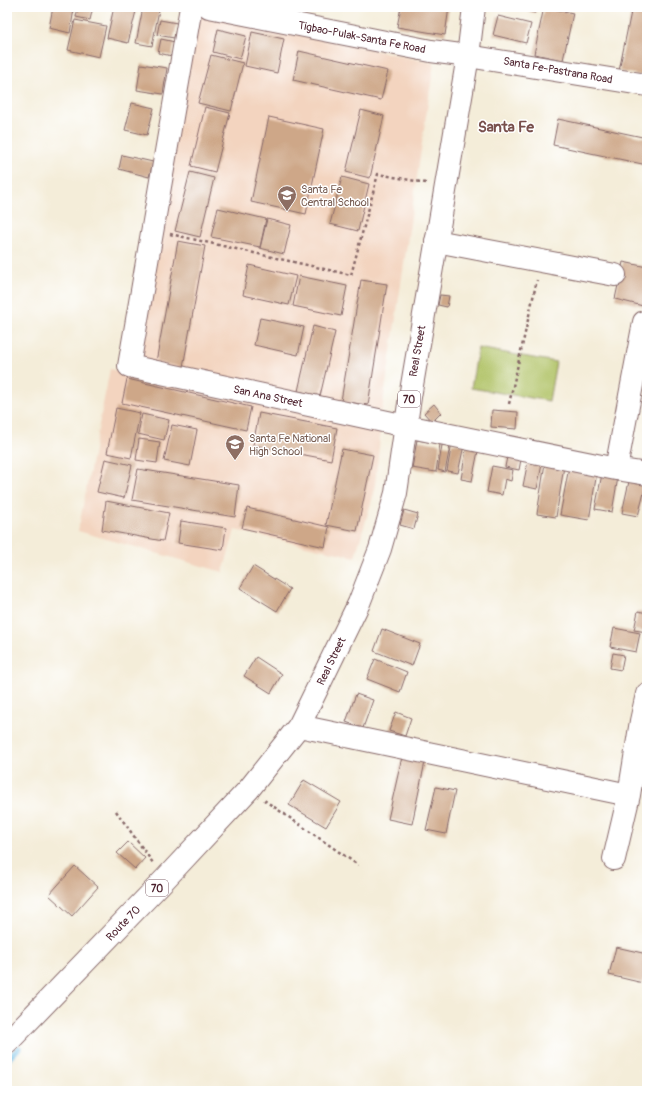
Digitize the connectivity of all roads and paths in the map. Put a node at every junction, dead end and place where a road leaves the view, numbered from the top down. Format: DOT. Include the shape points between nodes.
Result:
graph roads {
  1 [pos="191,7"];
  2 [pos="209,7"];
  3 [pos="474,7"];
  4 [pos="468,56"];
  5 [pos="647,86"];
  6 [pos="446,187"];
  7 [pos="153,230"];
  8 [pos="436,241"];
  9 [pos="541,261"];
  10 [pos="615,275"];
  11 [pos="647,323"];
  12 [pos="509,404"];
  13 [pos="406,426"];
  14 [pos="616,469"];
  15 [pos="647,474"];
  16 [pos="647,694"];
  17 [pos="298,726"];
  18 [pos="249,789"];
  19 [pos="629,795"];
  20 [pos="116,811"];
  21 [pos="614,859"];
  22 [pos="358,865"];
  23 [pos="165,879"];
  24 [pos="7,1043"];
  1 -- 7 [label="main road"];
  2 -- 4 [label="main road, Tigbao-Pulak-Santa Fe Road"];
  3 -- 4 [label="main road, Real Street / 70"];
  4 -- 5 [label="main road, Santa Fe-Pastrana Road"];
  4 -- 6 [label="main road, Real Street / 70"];
  6 -- 7 [label="path" via="378,174 351,275"];
  6 -- 8 [label="main road, Real Street / 70"];
  7 -- 13 [label="main road, San Ana Street" via="129,366"];
  8 -- 9 [label="main road"];
  8 -- 13 [label="main road, Real Street / 70"];
  9 -- 10 [label="main road"];
  9 -- 12 [label="path"];
  11 -- 14 [label="main road" via="644,322"];
  13 -- 14 [label="main road, San Ana Street"];
  13 -- 17 [label="main road, Real Street / 70" via="396,493 380,549 359,603"];
  14 -- 15 [label="main road, San Ana Street"];
  16 -- 19 [label="main road"];
  17 -- 18 [label="main road, Route 70 / 70"];
  17 -- 19 [label="main road"];
  18 -- 22 [label="path"];
  18 -- 23 [label="main road, Route 70 / 70"];
  19 -- 21 [label="main road"];
  20 -- 23 [label="path"];
  23 -- 24 [label="main road, Route 70 / 70"];
}
